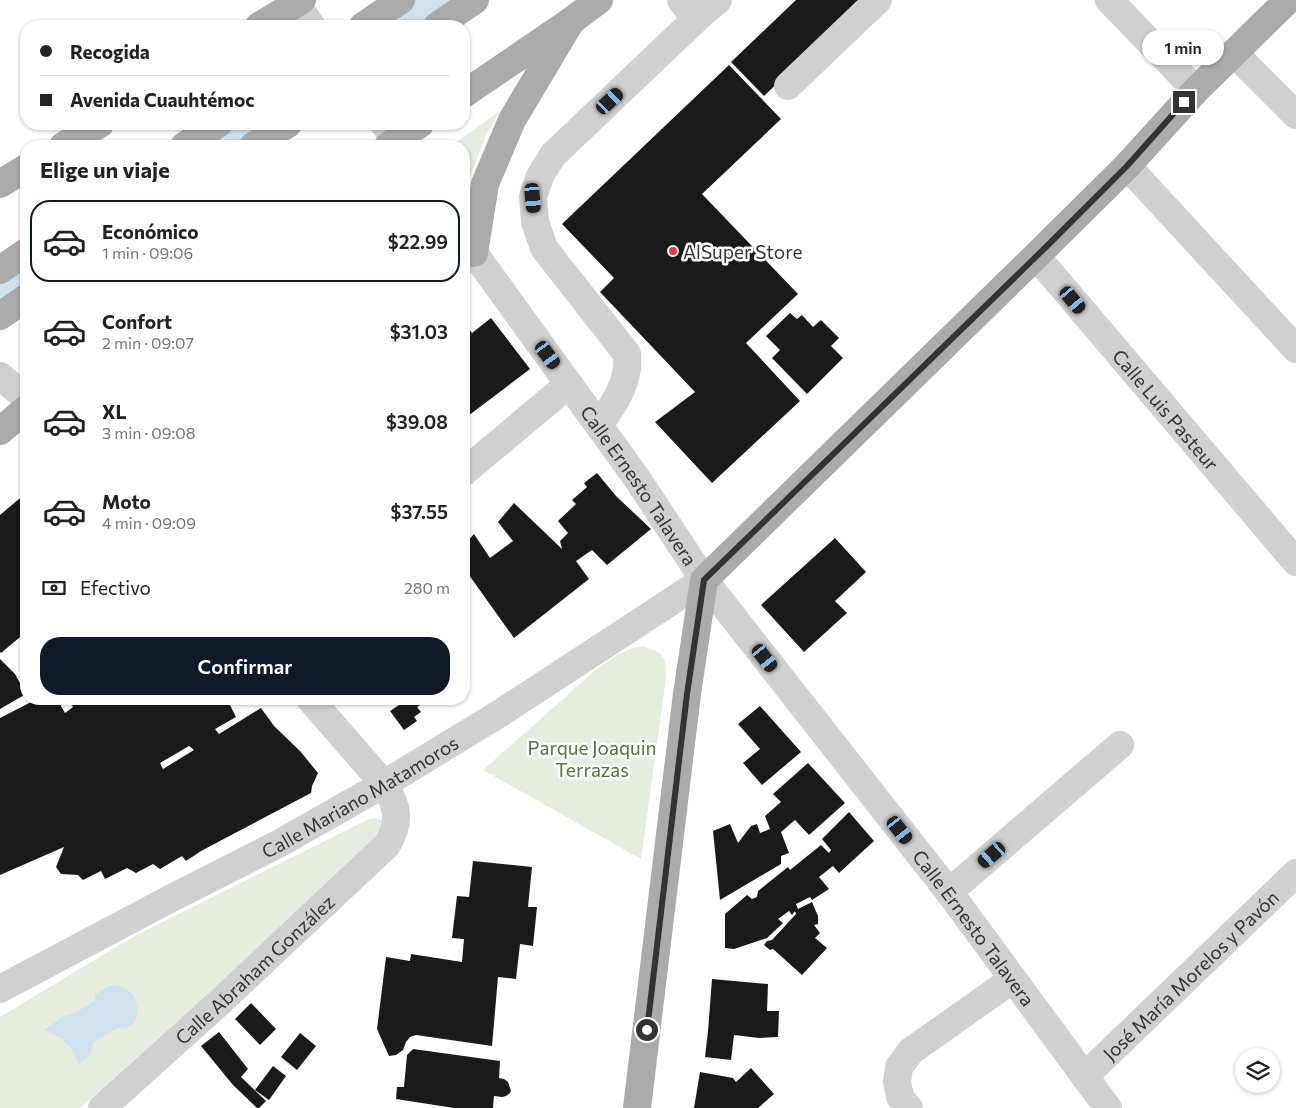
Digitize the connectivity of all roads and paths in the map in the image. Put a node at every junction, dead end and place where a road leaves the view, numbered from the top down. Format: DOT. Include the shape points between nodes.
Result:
graph roads {
  1 [pos="401,0"];
  2 [pos="475,0"];
  3 [pos="599,0"];
  4 [pos="718,0"];
  5 [pos="878,0"];
  6 [pos="1109,0"];
  7 [pos="1288,0"];
  8 [pos="300,7"];
  9 [pos="688,10"];
  10 [pos="272,20"];
  11 [pos="372,20"];
  12 [pos="446,20"];
  13 [pos="571,21"];
  14 [pos="1234,53"];
  15 [pos="788,86"];
  16 [pos="470,90"];
  17 [pos="1196,90"];
  18 [pos="1296,115"];
  19 [pos="90,130"];
  20 [pos="209,130"];
  21 [pos="278,130"];
  22 [pos="409,130"];
  23 [pos="392,139"];
  24 [pos="73,140"];
  25 [pos="193,140"];
  26 [pos="263,140"];
  27 [pos="1127,166"];
  28 [pos="20,172"];
  29 [pos="0,184"];
  30 [pos="470,244"];
  31 [pos="470,249"];
  32 [pos="20,256"];
  33 [pos="1036,256"];
  34 [pos="0,270"];
  35 [pos="20,302"];
  36 [pos="0,316"];
  37 [pos="1296,349"];
  38 [pos="0,376"];
  39 [pos="569,384"];
  40 [pos="20,393"];
  41 [pos="20,414"];
  42 [pos="599,425"];
  43 [pos="0,431"];
  44 [pos="470,467"];
  45 [pos="1296,562"];
  46 [pos="704,580"];
  47 [pos="315,705"];
  48 [pos="1120,745"];
  49 [pos="384,784"];
  50 [pos="1296,873"];
  51 [pos="949,892"];
  52 [pos="1012,979"];
  53 [pos="0,989"];
  54 [pos="1085,1076"];
  55 [pos="102,1108"];
  56 [pos="638,1108"];
  57 [pos="909,1108"];
  58 [pos="1108,1108"];
  1 -- 11 [label="main road"];
  2 -- 12 [label="main road"];
  3 -- 13 [label="main road"];
  4 -- 9 [label="street"];
  5 -- 15 [label="street"];
  6 -- 17 [label="street"];
  7 -- 14 [label="main road"];
  8 -- 10 [label="main road"];
  9 -- 42 [label="street" via="552,155 533,198 535,222 544,248 627,354 625,381 612,408"];
  13 -- 16 [label="main road"];
  13 -- 30 [label="main road" via="512,120 485,184"];
  14 -- 17 [label="main road"];
  14 -- 18 [label="street"];
  17 -- 27 [label="main road"];
  19 -- 24 [label="main road"];
  20 -- 25 [label="main road"];
  21 -- 26 [label="main road"];
  22 -- 23 [label="main road"];
  27 -- 33 [label="main road"];
  27 -- 37 [label="street"];
  28 -- 29 [label="main road"];
  31 -- 39 [label="street, Calle Ernesto Talavera"];
  32 -- 34 [label="main road"];
  33 -- 45 [label="street, Calle Luis Pasteur"];
  33 -- 46 [label="main road"];
  35 -- 36 [label="main road"];
  38 -- 40 [label="street"];
  39 -- 42 [label="street, Calle Ernesto Talavera"];
  39 -- 44 [label="street"];
  41 -- 43 [label="main road"];
  42 -- 46 [label="street, Calle Ernesto Talavera"];
  46 -- 49 [label="street, Calle Mariano Matamoros" via="499,714"];
  46 -- 51 [label="street, Calle Ernesto Talavera"];
  46 -- 56 [label="main road"];
  47 -- 49 [label="street"];
  48 -- 51 [label="street"];
  49 -- 53 [label="street, Calle Mariano Matamoros" via="280,843"];
  49 -- 55 [label="street, Calle Abraham González" via="392,797 396,822 387,845"];
  50 -- 54 [label="street, José María Morelos y Pavón"];
  51 -- 52 [label="street, Calle Ernesto Talavera"];
  52 -- 54 [label="street, Calle Ernesto Talavera"];
  52 -- 57 [label="street" via="911,1051 899,1067 897,1082 900,1096"];
  54 -- 58 [label="street, Calle Ernesto Talavera"];
}
